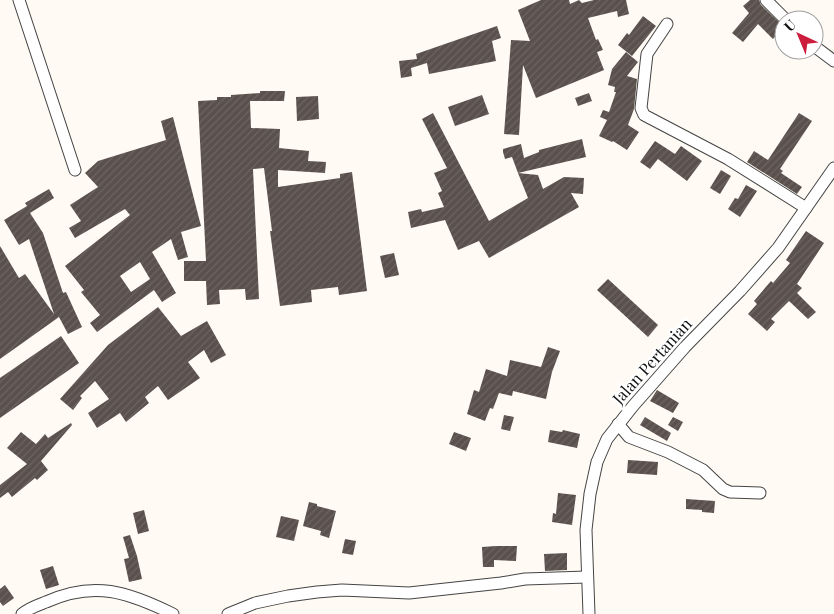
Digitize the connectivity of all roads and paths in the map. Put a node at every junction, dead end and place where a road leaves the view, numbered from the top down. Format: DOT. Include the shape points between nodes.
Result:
graph roads {
  1 [pos="19,0"];
  2 [pos="766,0"];
  3 [pos="776,10"];
  4 [pos="667,24"];
  5 [pos="834,168"];
  6 [pos="75,170"];
  7 [pos="806,208"];
  8 [pos="618,424"];
  9 [pos="760,493"];
  10 [pos="586,577"];
  11 [pos="22,614"];
  12 [pos="173,614"];
  13 [pos="228,614"];
  14 [pos="590,614"];
  1 -- 6 [label="street"];
  2 -- 3 [label="street"];
  4 -- 7 [label="street" via="647,54 641,108 644,115 728,159"];
  5 -- 7 [label="street, Jalan Pertanian"];
  7 -- 8 [label="street, Jalan Pertanian" via="778,248"];
  8 -- 9 [label="street" via="629,436 703,470 723,489"];
  8 -- 10 [label="street, Jalan Pertanian" via="597,462 590,494"];
  10 -- 13 [label="street" via="525,578 409,593 317,592 255,603"];
  10 -- 14 [label="street, Jalan Pertanian"];
  11 -- 12 [label="street" via="54,598 98,590 141,598"];
}
